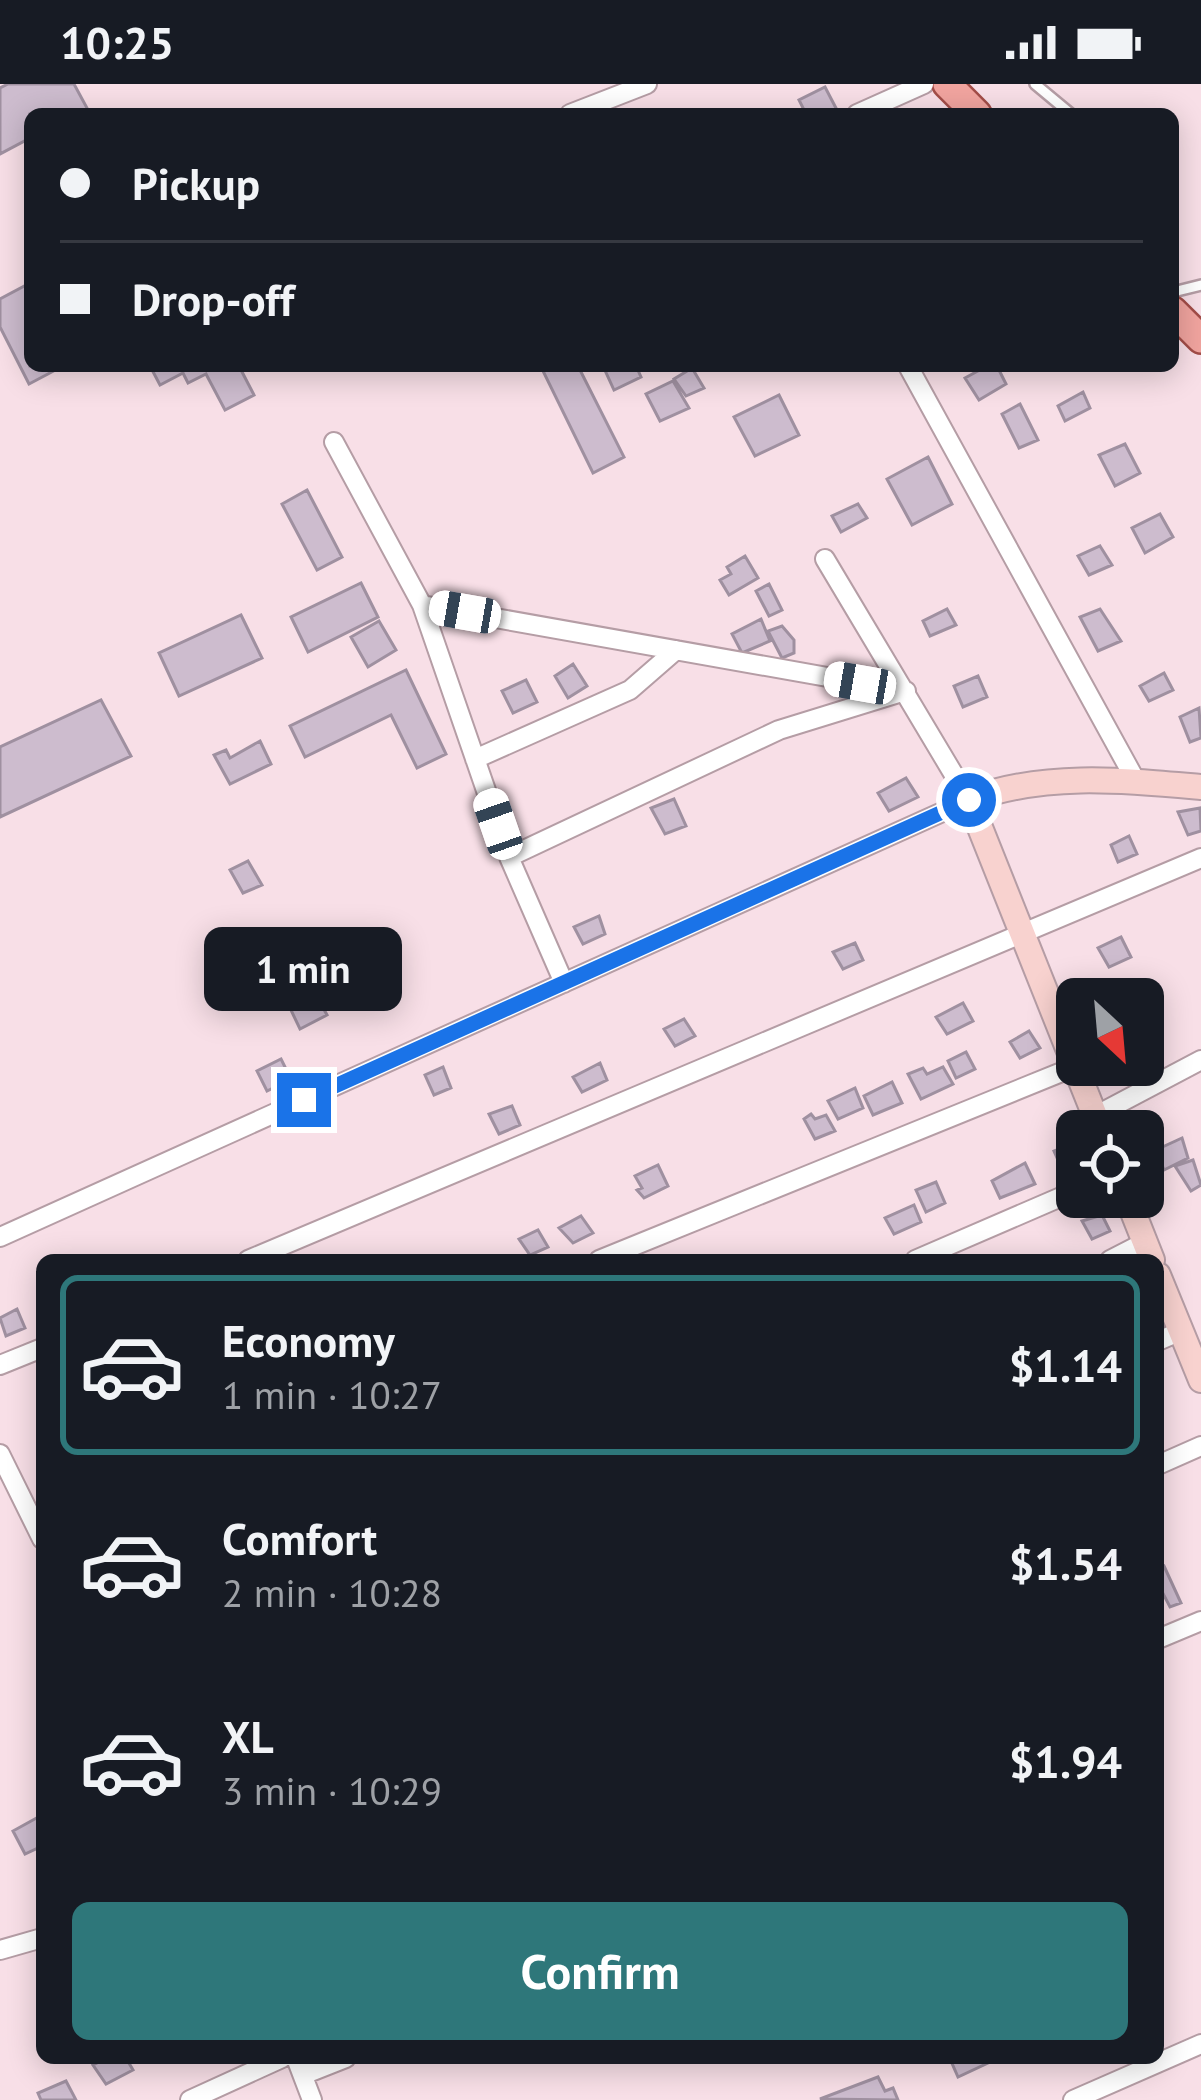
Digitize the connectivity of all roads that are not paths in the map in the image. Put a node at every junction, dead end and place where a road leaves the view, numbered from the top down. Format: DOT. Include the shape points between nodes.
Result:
graph roads {
  1 [pos="646,84"];
  2 [pos="924,84"];
  3 [pos="947,84"];
  4 [pos="1035,84"];
  5 [pos="585,108"];
  6 [pos="870,108"];
  7 [pos="971,108"];
  8 [pos="1064,108"];
  9 [pos="1179,317"];
  10 [pos="1201,340"];
  11 [pos="911,372"];
  12 [pos="334,442"];
  13 [pos="825,559"];
  14 [pos="422,605"];
  15 [pos="676,650"];
  16 [pos="906,691"];
  17 [pos="476,759"];
  18 [pos="1136,781"];
  19 [pos="1201,788"];
  20 [pos="969,800"];
  21 [pos="509,857"];
  22 [pos="1201,858"];
  23 [pos="1021,932"];
  24 [pos="564,983"];
  25 [pos="1056,1021"];
  26 [pos="1201,1060"];
  27 [pos="1056,1074"];
  28 [pos="1121,1110"];
  29 [pos="1056,1199"];
  30 [pos="1136,1218"];
  31 [pos="0,1237"];
  32 [pos="1149,1251"];
  33 [pos="262,1254"];
  34 [pos="614,1254"];
  35 [pos="929,1254"];
  36 [pos="1169,1336"];
  37 [pos="36,1350"];
  38 [pos="0,1365"];
  39 [pos="1201,1380"];
  40 [pos="1201,1446"];
  41 [pos="0,1454"];
  42 [pos="1164,1463"];
  43 [pos="36,1512"];
  44 [pos="1201,1621"];
  45 [pos="1164,1636"];
  46 [pos="36,1940"];
  47 [pos="0,1950"];
  48 [pos="1201,2044"];
  49 [pos="1164,2060"];
  50 [pos="269,2064"];
  51 [pos="1155,2064"];
  52 [pos="299,2067"];
  53 [pos="190,2100"];
  54 [pos="312,2100"];
  55 [pos="1073,2100"];
  1 -- 5 [label="street"];
  2 -- 6 [label="street"];
  3 -- 7 [label="main road"];
  4 -- 8 [label="lane"];
  9 -- 10 [label="main road"];
  11 -- 18 [label="street"];
  12 -- 14 [label="street"];
  13 -- 16 [label="street"];
  14 -- 15 [label="street"];
  14 -- 17 [label="street"];
  15 -- 16 [label="street"];
  15 -- 17 [label="street" via="630,690"];
  16 -- 20 [label="street"];
  16 -- 21 [label="street" via="779,730"];
  17 -- 21 [label="street"];
  18 -- 19 [label="main road"];
  18 -- 20 [label="main road" via="1030,783"];
  20 -- 23 [label="main road"];
  20 -- 24 [label="street"];
  21 -- 24 [label="street"];
  22 -- 23 [label="street"];
  23 -- 25 [label="main road"];
  23 -- 33 [label="street"];
  24 -- 31 [label="street"];
  26 -- 28 [label="street"];
  27 -- 34 [label="street"];
  29 -- 35 [label="street"];
  30 -- 32 [label="main road"];
  36 -- 39 [label="main road"];
  37 -- 38 [label="street"];
  40 -- 42 [label="street"];
  41 -- 43 [label="street"];
  44 -- 45 [label="street"];
  46 -- 47 [label="street"];
  48 -- 49 [label="street"];
  50 -- 53 [label="street"];
  51 -- 55 [label="street"];
  52 -- 54 [label="street"];
}
